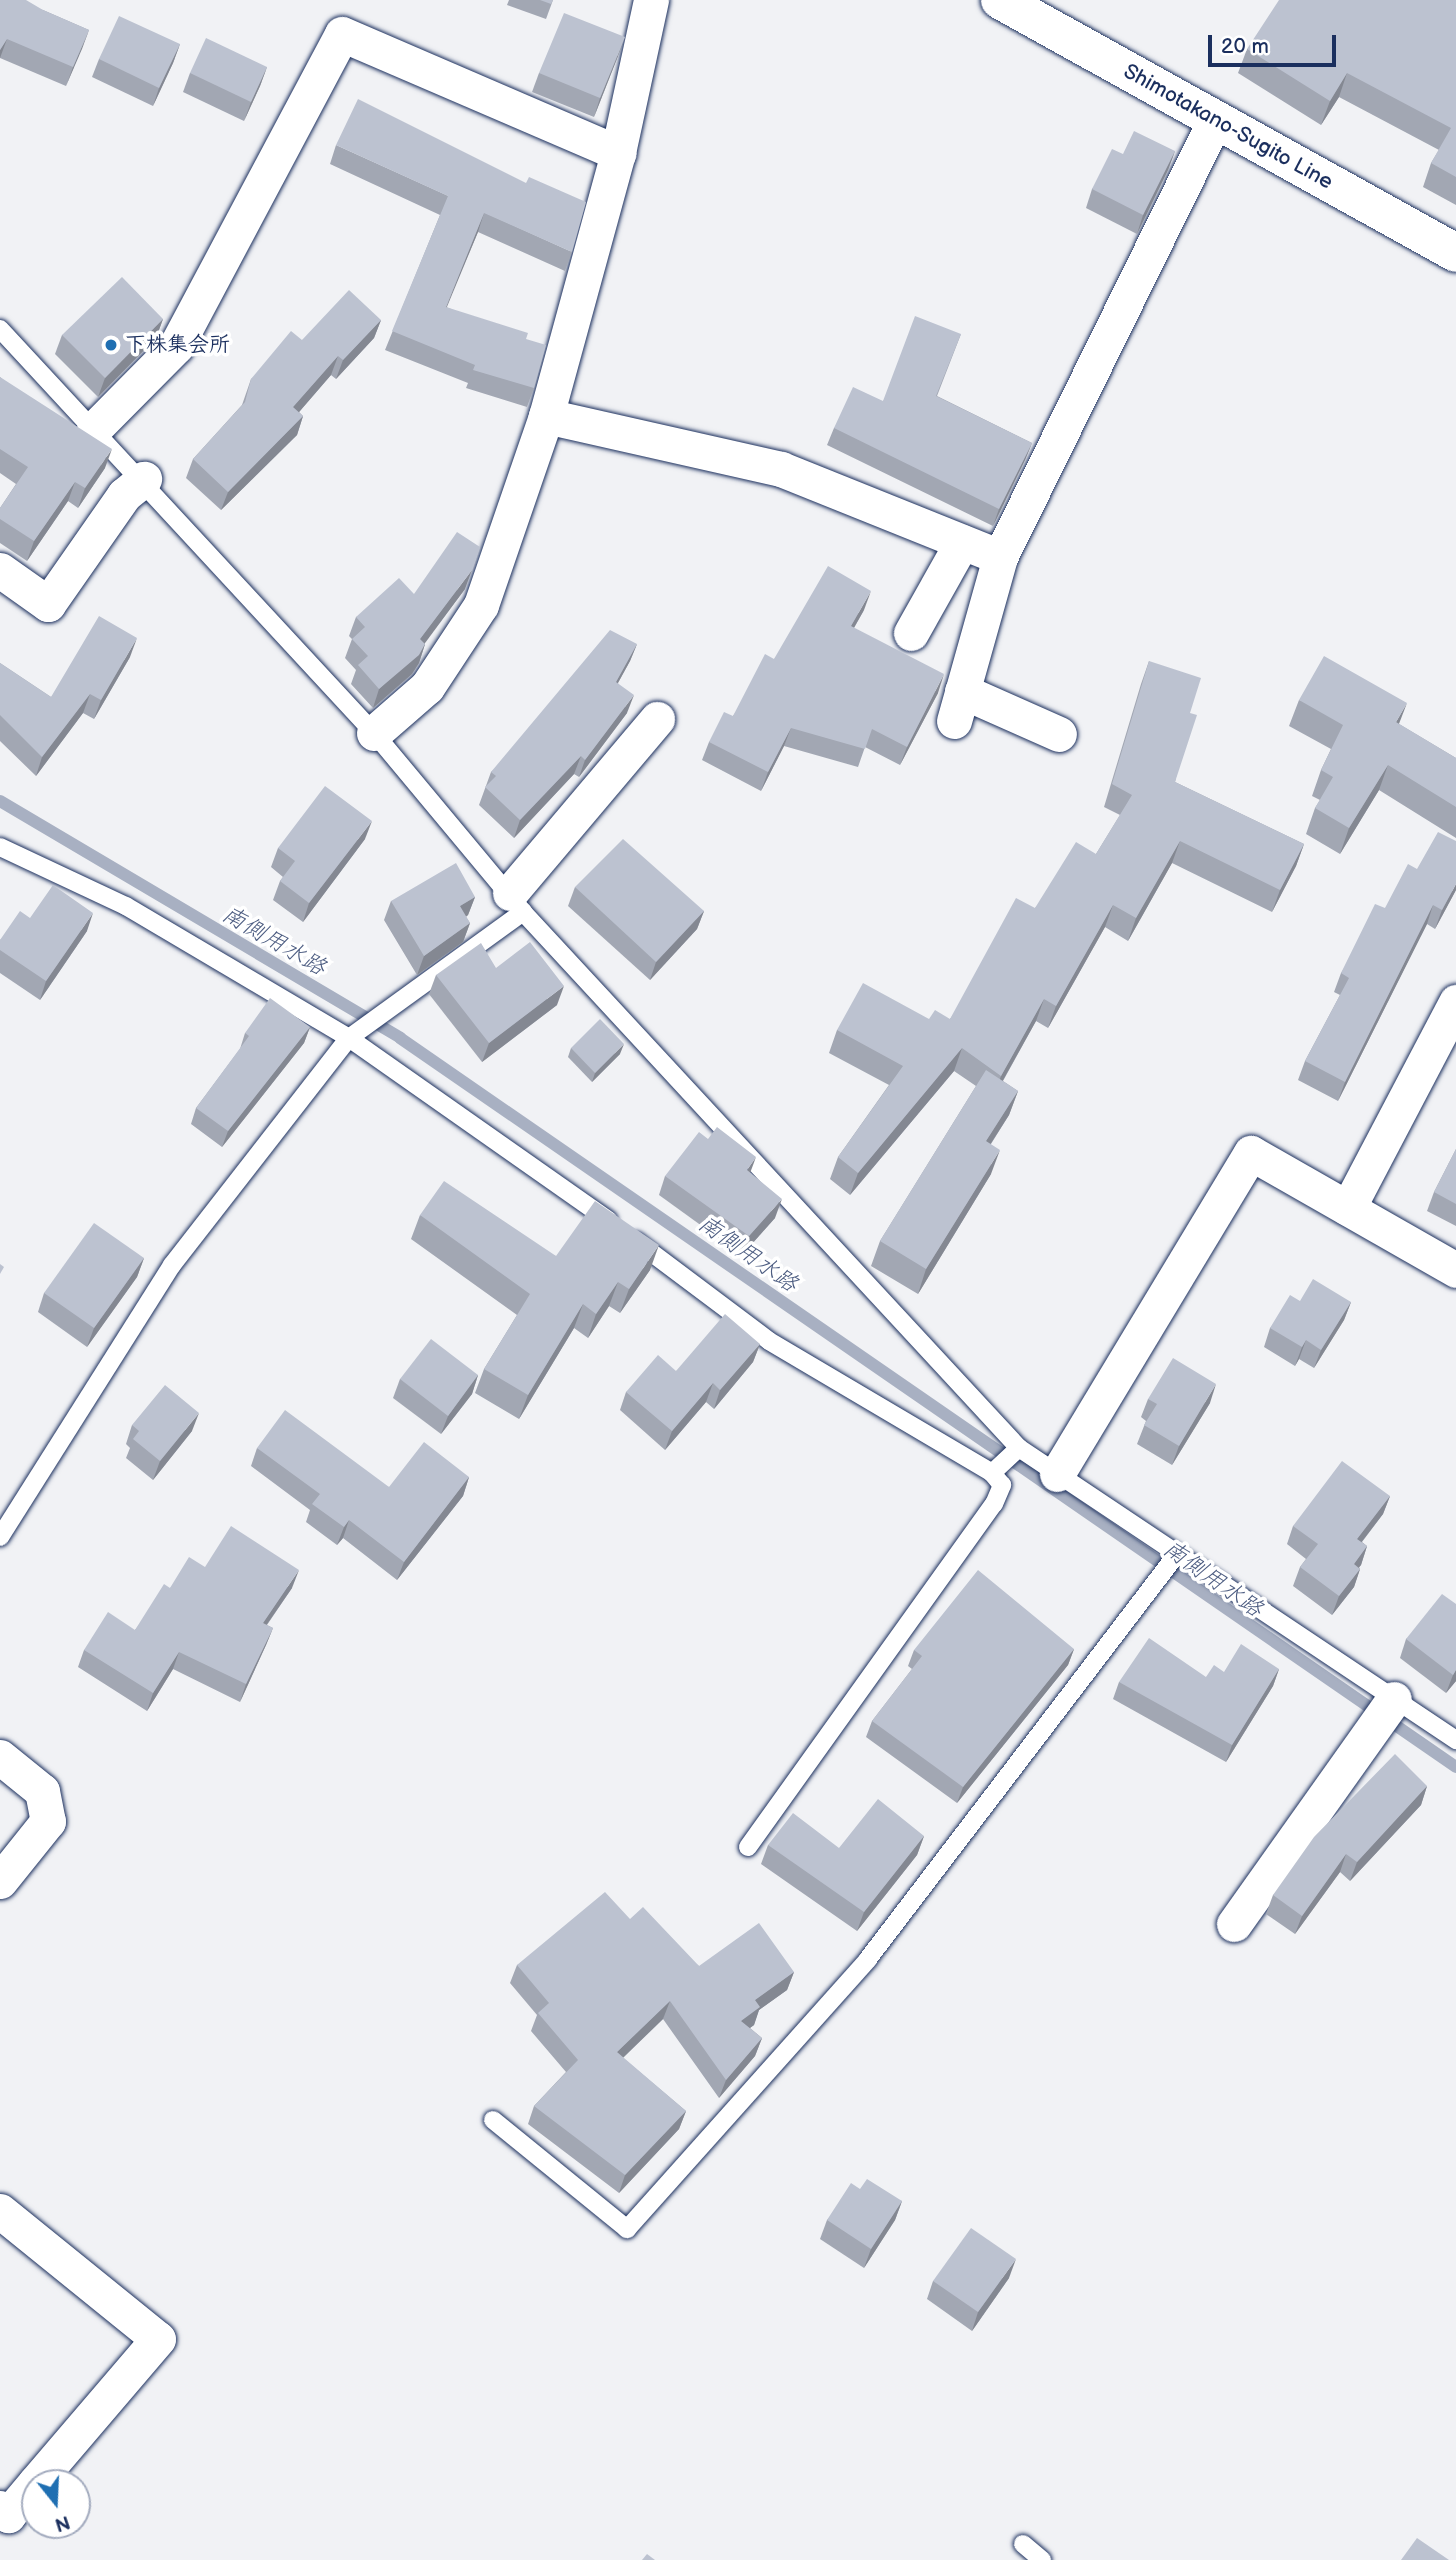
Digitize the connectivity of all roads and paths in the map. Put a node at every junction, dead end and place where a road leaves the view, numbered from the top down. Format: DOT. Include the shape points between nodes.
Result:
graph roads {
  1 [pos="651,0"];
  2 [pos="1000,0"];
  3 [pos="1215,120"];
  4 [pos="618,153"];
  5 [pos="1456,253"];
  6 [pos="0,329"];
  7 [pos="546,416"];
  8 [pos="94,429"];
  9 [pos="144,479"];
  10 [pos="962,542"];
  11 [pos="1000,557"];
  12 [pos="0,570"];
  13 [pos="911,633"];
  14 [pos="657,719"];
  15 [pos="374,733"];
  16 [pos="1059,734"];
  17 [pos="0,847"];
  18 [pos="517,902"];
  19 [pos="1456,1002"];
  20 [pos="349,1038"];
  21 [pos="1348,1208"];
  22 [pos="1456,1270"];
  23 [pos="1019,1448"];
  24 [pos="992,1473"];
  25 [pos="1057,1474"];
  26 [pos="0,1537"];
  27 [pos="1178,1555"];
  28 [pos="1394,1699"];
  29 [pos="1456,1740"];
  30 [pos="0,1757"];
  31 [pos="748,1847"];
  32 [pos="0,1881"];
  33 [pos="1234,1924"];
  34 [pos="493,2120"];
  35 [pos="0,2211"];
  36 [pos="47,2469"];
  37 [pos="21,2500"];
  38 [pos="0,2508"];
  39 [pos="1023,2544"];
  40 [pos="1042,2560"];
  1 -- 4 [label="street"];
  2 -- 3 [label="main road, Shimotakano-Sugito Line"];
  3 -- 5 [label="main road, Shimotakano-Sugito Line"];
  3 -- 11 [label="street"];
  4 -- 7 [label="street"];
  4 -- 8 [label="street" via="342,34 176,346"];
  6 -- 8 [label="lane"];
  7 -- 10 [label="street" via="781,469"];
  7 -- 15 [label="street" via="481,605 427,687"];
  8 -- 9 [label="lane"];
  9 -- 12 [label="street" via="124,495 48,604"];
  9 -- 15 [label="lane"];
  10 -- 11 [label="street"];
  10 -- 13 [label="street"];
  11 -- 16 [label="street" via="958,706"];
  14 -- 18 [label="street"];
  15 -- 18 [label="lane"];
  17 -- 20 [label="lane" via="126,906"];
  18 -- 20 [label="lane"];
  18 -- 23 [label="lane"];
  19 -- 21 [label="street"];
  20 -- 24 [label="lane" via="769,1341"];
  20 -- 26 [label="lane" via="172,1265"];
  21 -- 22 [label="street"];
  21 -- 25 [label="street" via="1251,1153"];
  23 -- 24 [label="lane"];
  23 -- 25 [label="lane"];
  24 -- 31 [label="lane" via="1002,1485 994,1504"];
  25 -- 27 [label="lane"];
  27 -- 28 [label="lane"];
  27 -- 34 [label="lane" via="869,1959 627,2229"];
  28 -- 29 [label="lane"];
  28 -- 33 [label="street"];
  30 -- 32 [label="street" via="42,1791 48,1821"];
  35 -- 36 [label="street" via="158,2339"];
  37 -- 38 [label="street" via="8,2515"];
  39 -- 40 [label="lane"];
}
